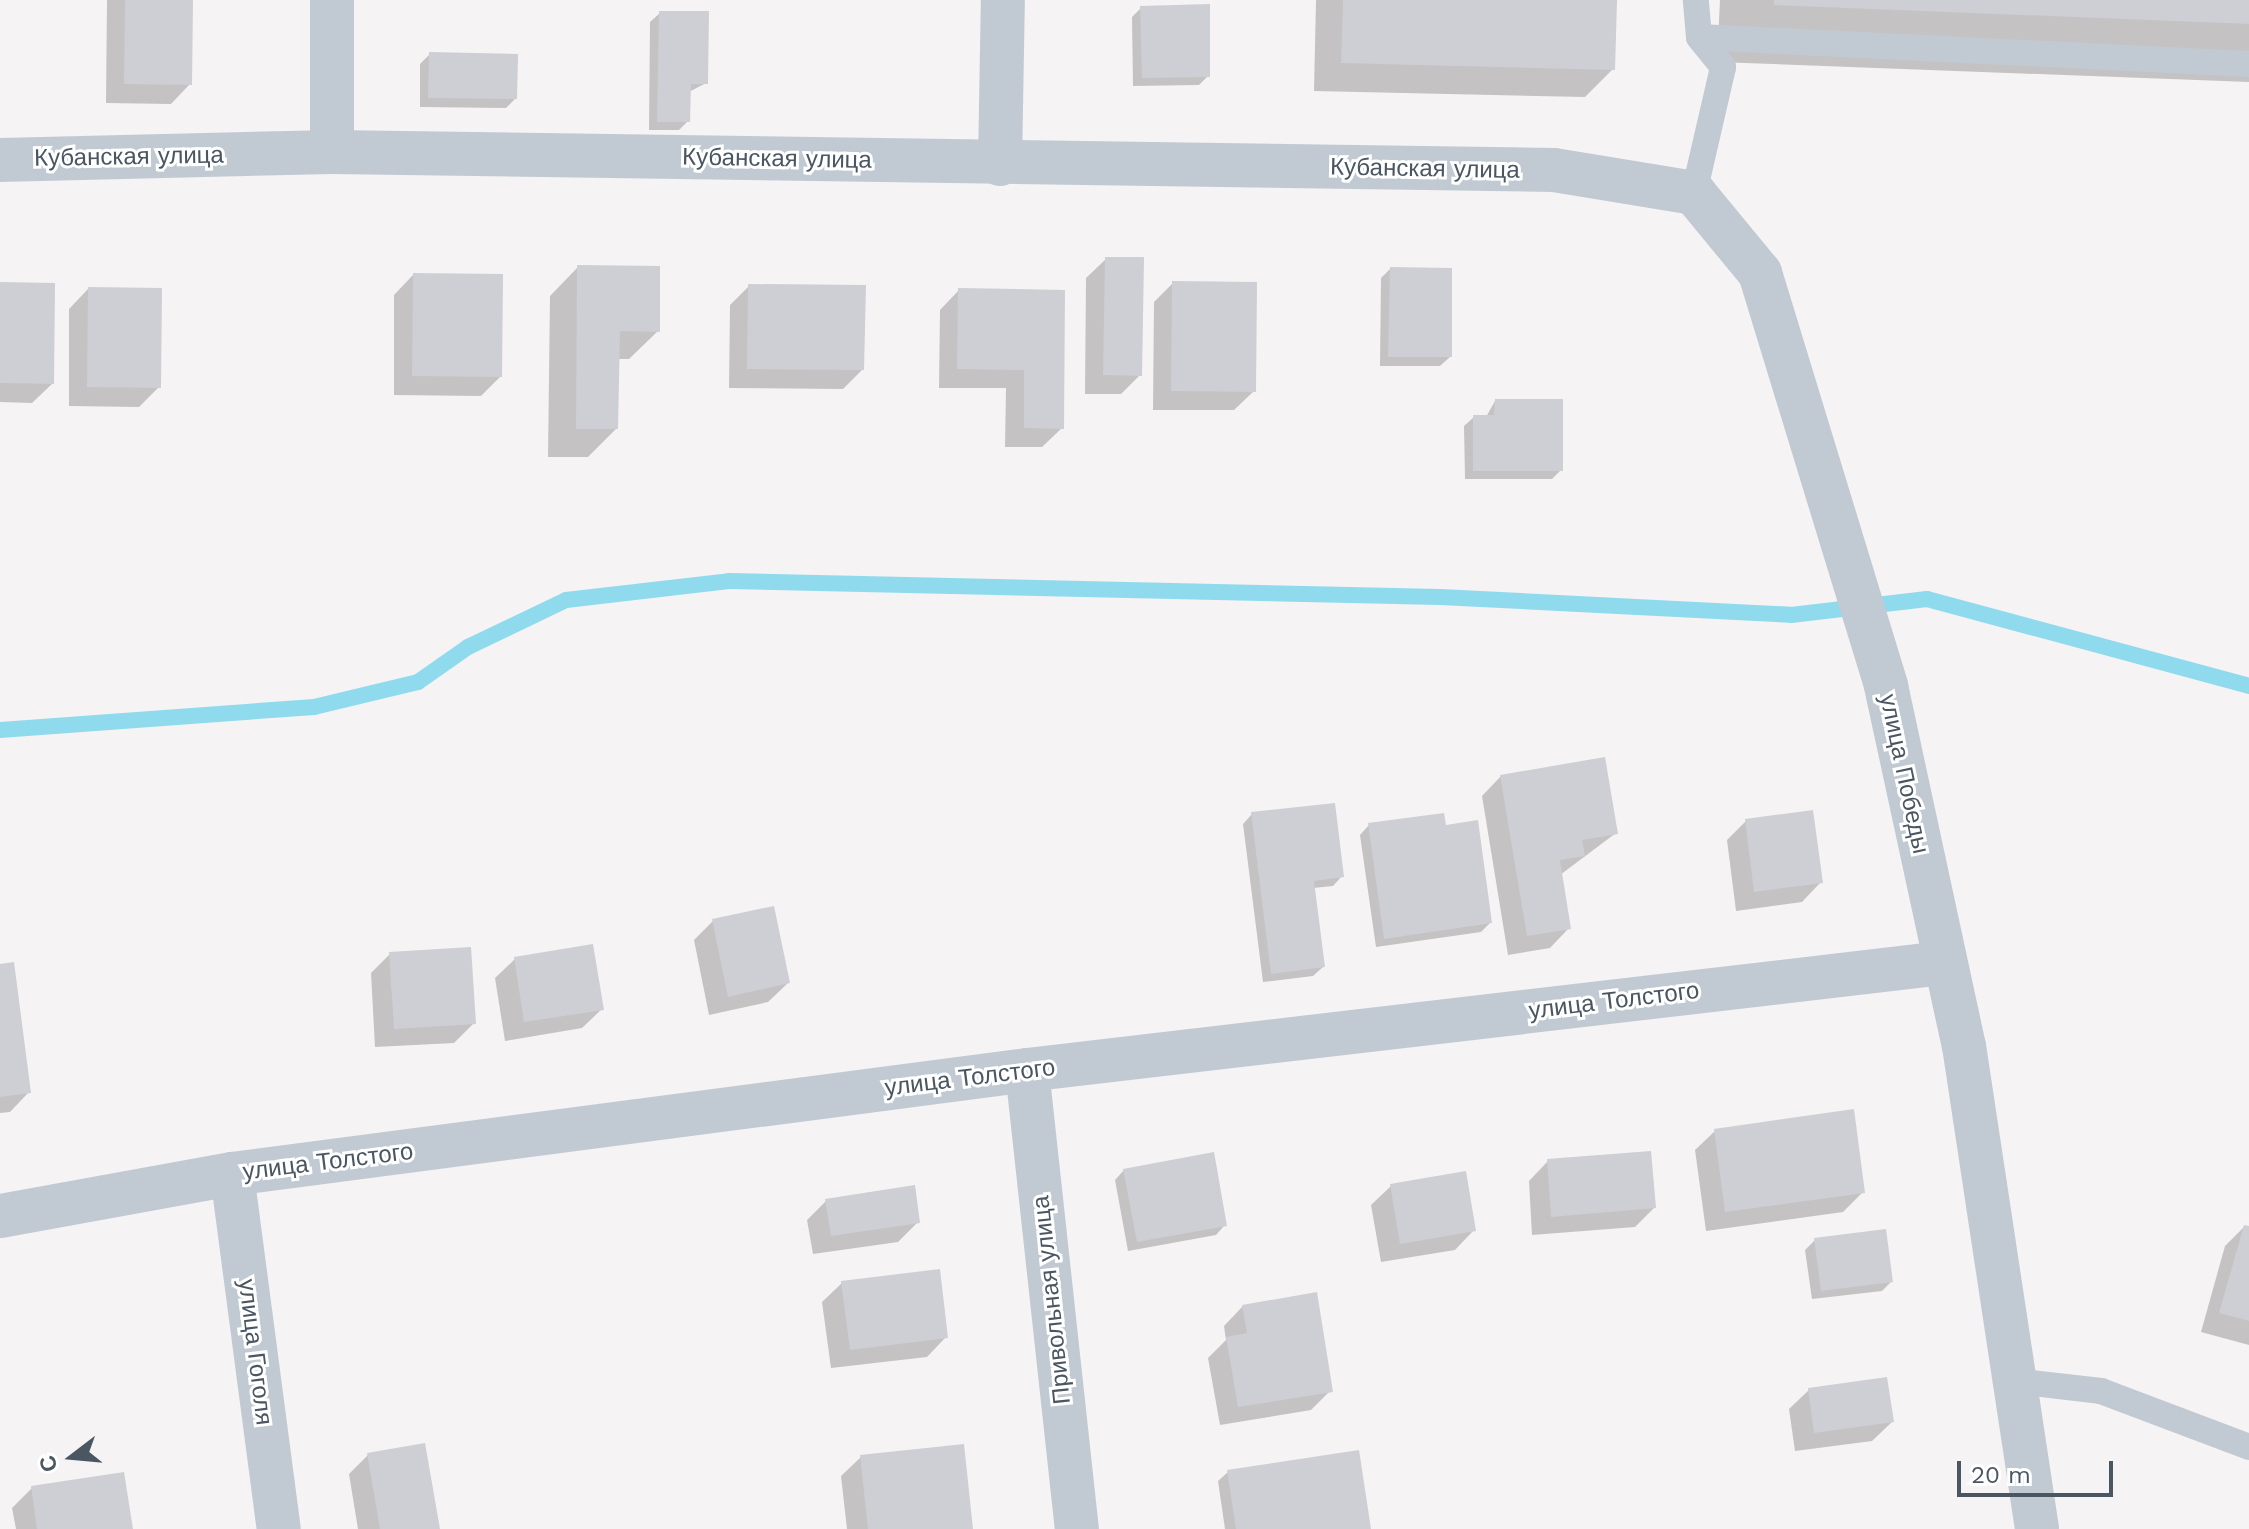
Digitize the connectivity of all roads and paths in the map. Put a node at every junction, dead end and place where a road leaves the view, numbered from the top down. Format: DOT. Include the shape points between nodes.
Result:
graph roads {
  1 [pos="332,0"];
  2 [pos="1003,0"];
  3 [pos="1696,0"];
  4 [pos="1699,37"];
  5 [pos="2249,64"];
  6 [pos="332,152"];
  7 [pos="0,160"];
  8 [pos="1000,164"];
  9 [pos="1694,193"];
  10 [pos="1944,963"];
  11 [pos="1027,1070"];
  12 [pos="232,1174"];
  13 [pos="0,1216"];
  14 [pos="2015,1381"];
  15 [pos="2249,1447"];
  16 [pos="279,1529"];
  17 [pos="1077,1529"];
  18 [pos="2037,1529"];
  1 -- 6 [label="street"];
  2 -- 8 [label="street"];
  3 -- 4 [label="lane"];
  4 -- 5 [label="lane"];
  4 -- 9 [label="lane" via="1723,67"];
  6 -- 7 [label="street, Кубанская улица"];
  6 -- 8 [label="street, Кубанская улица"];
  8 -- 9 [label="street, Кубанская улица" via="1554,170"];
  9 -- 10 [label="street, улица Победы" via="1760,273 1852,560 1886,686"];
  10 -- 11 [label="street, улица Толстого"];
  10 -- 14 [label="street, улица Победы" via="1964,1046"];
  11 -- 12 [label="street, улица Толстого"];
  11 -- 17 [label="street, Привольная улица"];
  12 -- 13 [label="street, улица Толстого"];
  12 -- 16 [label="street, улица Гоголя"];
  14 -- 15 [label="lane" via="2101,1391"];
  14 -- 18 [label="street, улица Победы"];
}
